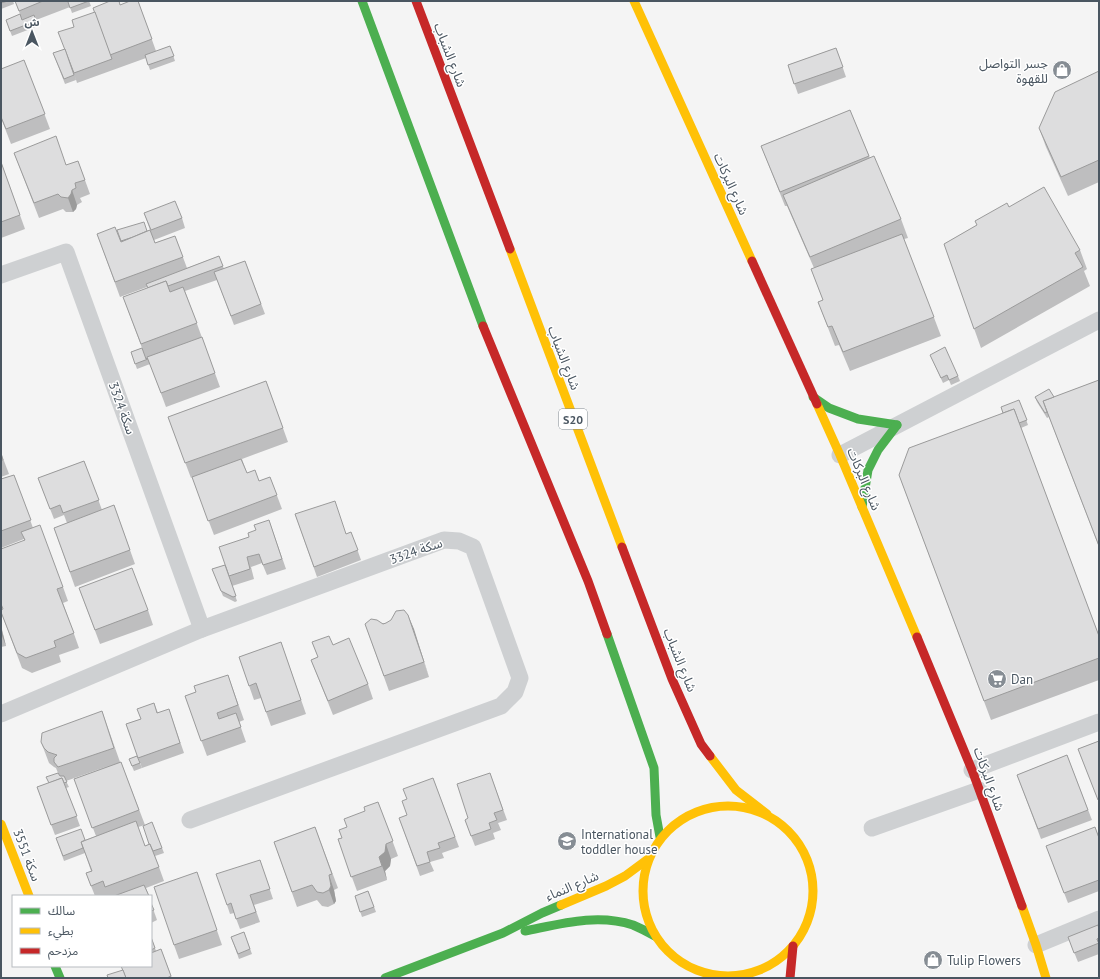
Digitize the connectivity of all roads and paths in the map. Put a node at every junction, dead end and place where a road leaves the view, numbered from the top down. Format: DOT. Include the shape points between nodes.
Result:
graph roads {
  1 [pos="362,1"];
  2 [pos="416,1"];
  3 [pos="634,1"];
  4 [pos="1,275"];
  5 [pos="1099,320"];
  6 [pos="813,397"];
  7 [pos="897,425"];
  8 [pos="840,455"];
  9 [pos="862,507"];
  10 [pos="202,629"];
  11 [pos="1,714"];
  12 [pos="1099,722"];
  13 [pos="972,770"];
  14 [pos="979,790"];
  15 [pos="767,814"];
  16 [pos="190,820"];
  17 [pos="1,824"];
  18 [pos="872,828"];
  19 [pos="660,837"];
  20 [pos="648,859"];
  21 [pos="29,895"];
  22 [pos="1099,919"];
  23 [pos="504,933"];
  24 [pos="655,936"];
  25 [pos="1036,945"];
  26 [pos="794,946"];
  27 [pos="55,967"];
  28 [pos="720,977"];
  29 [pos="60,978"];
  30 [pos="385,978"];
  31 [pos="790,978"];
  32 [pos="1046,978"];
  1 -- 19 [label="main road" via="482,324 588,581 654,768"];
  2 -- 15 [label="main road, شارع الشباب / S20" via="672,679 701,744 736,790"];
  3 -- 6 [label="main road, شارع البركات"];
  4 -- 10 [label="street, سكة 3324" via="66,252"];
  5 -- 7 [label="street"];
  6 -- 7 [label="main road" via="829,408 858,419"];
  6 -- 8 [label="main road, شارع البركات"];
  7 -- 8 [label="street"];
  7 -- 9 [label="main road" via="878,450 868,470"];
  8 -- 9 [label="main road, شارع البركات"];
  9 -- 13 [label="main road, شارع البركات"];
  10 -- 11 [label="street, سكة 3324"];
  10 -- 16 [label="street, سكة 3324" via="444,540 459,541 473,547 520,678 515,692 500,706"];
  12 -- 13 [label="street"];
  13 -- 14 [label="main road, شارع البركات"];
  14 -- 18 [label="street"];
  14 -- 25 [label="main road, شارع البركات"];
  15 -- 19 [label="main road, S20" via="745,807 721,805 698,810 678,821"];
  15 -- 26 [label="main road, S20" via="792,833 802,847 814,879 811,914"];
  17 -- 21 [label="main road, سكة 3551"];
  19 -- 20 [label="main road, S20"];
  20 -- 23 [label="main road, شارع النماء" via="606,886 542,913"];
  20 -- 24 [label="main road, S20" via="643,878 642,898 646,918"];
  22 -- 25 [label="street"];
  23 -- 24 [label="main road, شارع النماء" via="585,919 609,920 633,926"];
  23 -- 30 [label="main road, شارع النماء"];
  24 -- 28 [label="main road, S20" via="667,951 682,963 700,972"];
  25 -- 32 [label="main road, شارع البركات"];
  26 -- 28 [label="main road, S20" via="772,964 747,974"];
  26 -- 31 [label="main road, S20"];
  27 -- 29 [label="main road"];
}
